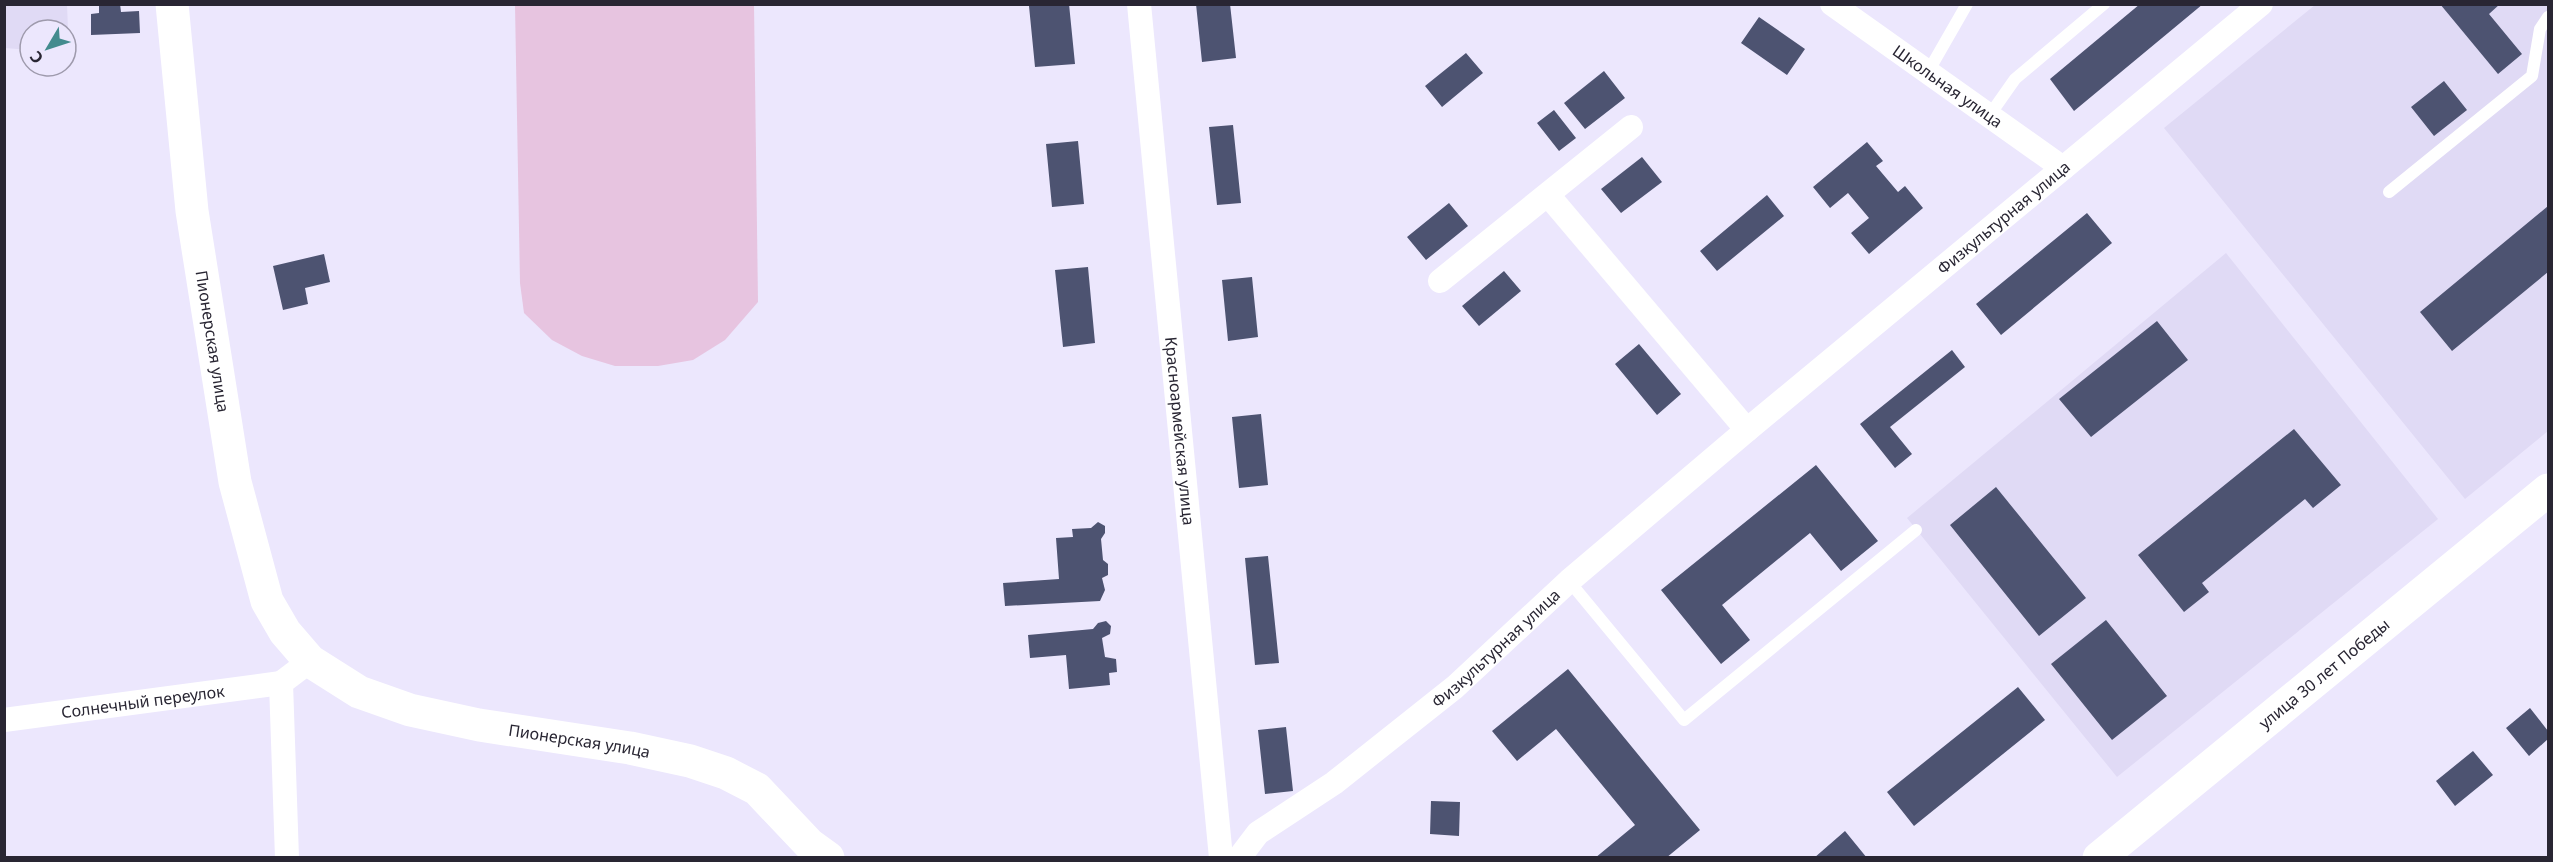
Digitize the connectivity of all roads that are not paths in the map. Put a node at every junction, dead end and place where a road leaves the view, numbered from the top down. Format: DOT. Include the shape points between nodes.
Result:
graph roads {
  1 [pos="172,4"];
  2 [pos="1139,4"];
  3 [pos="1833,4"];
  4 [pos="1967,4"];
  5 [pos="2104,4"];
  6 [pos="2260,4"];
  7 [pos="2548,17"];
  8 [pos="1928,72"];
  9 [pos="1989,116"];
  10 [pos="1631,127"];
  11 [pos="2063,168"];
  12 [pos="2389,192"];
  13 [pos="1548,195"];
  14 [pos="1440,281"];
  15 [pos="1747,430"];
  16 [pos="2548,490"];
  17 [pos="1916,530"];
  18 [pos="1569,581"];
  19 [pos="310,661"];
  20 [pos="281,683"];
  21 [pos="4,720"];
  22 [pos="814,853"];
  23 [pos="287,858"];
  24 [pos="1221,858"];
  25 [pos="1239,858"];
  26 [pos="2099,858"];
  1 -- 19 [label="main road, Пионерская улица" via="192,211 235,482 267,601 285,632"];
  2 -- 24 [label="street, Красноармейская улица"];
  3 -- 8 [label="street, Школьная улица"];
  4 -- 8 [label="lane"];
  5 -- 9 [label="lane" via="2015,79"];
  6 -- 11 [label="street, Физкультурная улица"];
  7 -- 12 [label="lane" via="2540,29 2532,76"];
  8 -- 9 [label="street, Школьная улица"];
  9 -- 11 [label="street, Школьная улица"];
  10 -- 13 [label="street"];
  11 -- 15 [label="street, Физкультурная улица"];
  13 -- 14 [label="street"];
  13 -- 15 [label="street"];
  15 -- 18 [label="street, Физкультурная улица"];
  16 -- 26 [label="main road, улица 30 лет Победы"];
  17 -- 18 [label="lane" via="1684,720"];
  18 -- 25 [label="street, Физкультурная улица" via="1455,687 1334,783 1258,832"];
  19 -- 20 [label="street"];
  19 -- 22 [label="main road, Пионерская улица" via="359,692 410,710 479,725 630,748 726,772 757,789"];
  20 -- 21 [label="street, Солнечный переулок"];
  20 -- 23 [label="street"];
}
